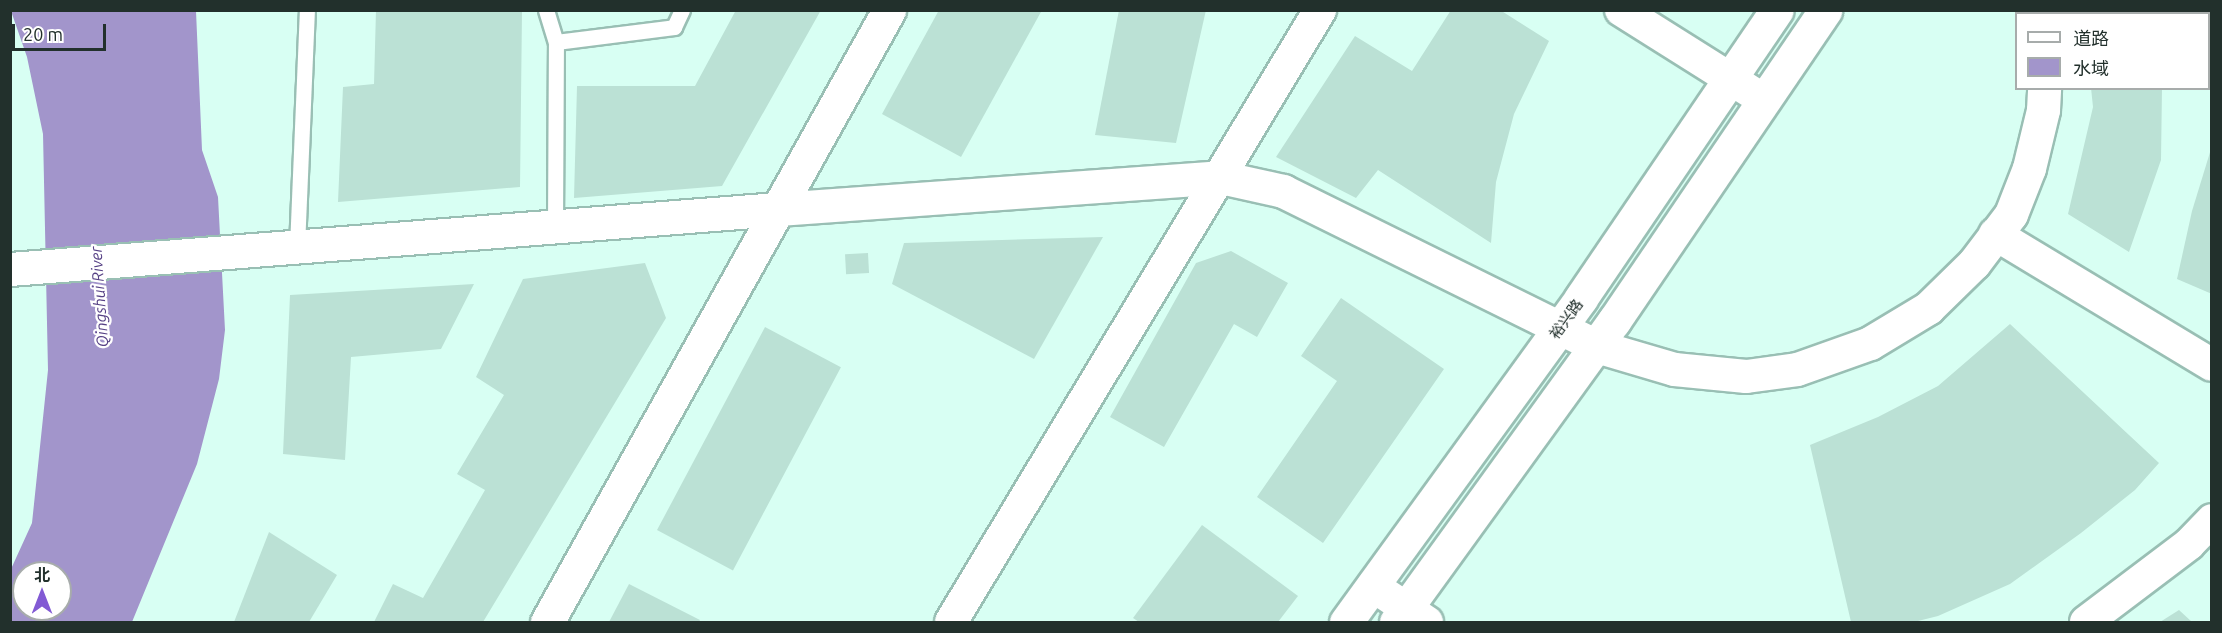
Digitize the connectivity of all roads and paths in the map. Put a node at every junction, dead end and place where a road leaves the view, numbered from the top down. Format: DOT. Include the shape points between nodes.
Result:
graph roads {
  1 [pos="307,10"];
  2 [pos="546,10"];
  3 [pos="682,10"];
  4 [pos="889,10"];
  5 [pos="1320,10"];
  6 [pos="1621,10"];
  7 [pos="1777,10"];
  8 [pos="1825,10"];
  9 [pos="556,42"];
  10 [pos="1730,80"];
  11 [pos="2044,90"];
  12 [pos="1764,100"];
  13 [pos="1220,177"];
  14 [pos="778,209"];
  15 [pos="555,226"];
  16 [pos="1995,234"];
  17 [pos="297,247"];
  18 [pos="24,268"];
  19 [pos="1560,327"];
  20 [pos="1596,346"];
  21 [pos="2211,365"];
  22 [pos="2211,520"];
  23 [pos="1373,586"];
  24 [pos="1409,618"];
  25 [pos="547,622"];
  26 [pos="951,622"];
  27 [pos="1347,622"];
  28 [pos="2086,622"];
  1 -- 17 [label="lane"];
  2 -- 9 [label="lane"];
  3 -- 9 [label="lane" via="674,27"];
  4 -- 14 [label="street"];
  5 -- 13 [label="street"];
  6 -- 10 [label="street"];
  7 -- 10 [label="street, 裕兴路"];
  8 -- 12 [label="street"];
  9 -- 15 [label="lane"];
  10 -- 12 [label="street"];
  10 -- 19 [label="street, 裕兴路"];
  11 -- 16 [label="street" via="2030,168 2011,214"];
  12 -- 20 [label="street"];
  13 -- 14 [label="street"];
  13 -- 19 [label="street" via="1283,191"];
  13 -- 26 [label="street"];
  14 -- 15 [label="street"];
  14 -- 25 [label="street"];
  15 -- 17 [label="street"];
  16 -- 20 [label="street" via="1974,263 1928,308 1870,343 1797,369 1746,376 1674,369"];
  16 -- 21 [label="street"];
  17 -- 18 [label="street"];
  19 -- 20 [label="street"];
  19 -- 23 [label="street, 裕兴路"];
  20 -- 24 [label="street"];
  22 -- 28 [label="street" via="2189,544"];
  23 -- 24 [label="street"];
  23 -- 27 [label="street, 裕兴路"];
}
